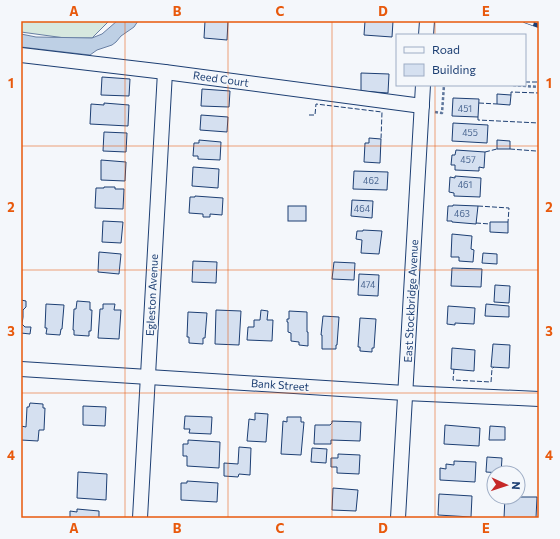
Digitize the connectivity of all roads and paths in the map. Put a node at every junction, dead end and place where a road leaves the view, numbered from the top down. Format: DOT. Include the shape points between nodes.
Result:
graph roads {
  1 [pos="428,21"];
  2 [pos="426,34"];
  3 [pos="21,54"];
  4 [pos="165,72"];
  5 [pos="423,86"];
  6 [pos="444,86"];
  7 [pos="526,86"];
  8 [pos="539,87"];
  9 [pos="427,109"];
  10 [pos="21,370"];
  11 [pos="148,376"];
  12 [pos="406,393"];
  13 [pos="539,399"];
  14 [pos="140,518"];
  15 [pos="398,518"];
  1 -- 2 [label="street"];
  3 -- 4 [label="street, Reed Court"];
  4 -- 9 [label="street, Reed Court"];
  4 -- 11 [label="street, Egleston Avenue"];
  5 -- 9 [label="street, East Stockbridge Avenue"];
  6 -- 9 [label="path" via="442,113"];
  7 -- 8 [label="path"];
  9 -- 12 [label="street, East Stockbridge Avenue"];
  10 -- 11 [label="street, Bank Street"];
  11 -- 12 [label="street, Bank Street"];
  11 -- 14 [label="street, Egleston Avenue"];
  12 -- 13 [label="street, Bank Street"];
  12 -- 15 [label="street, East Stockbridge Avenue"];
}
